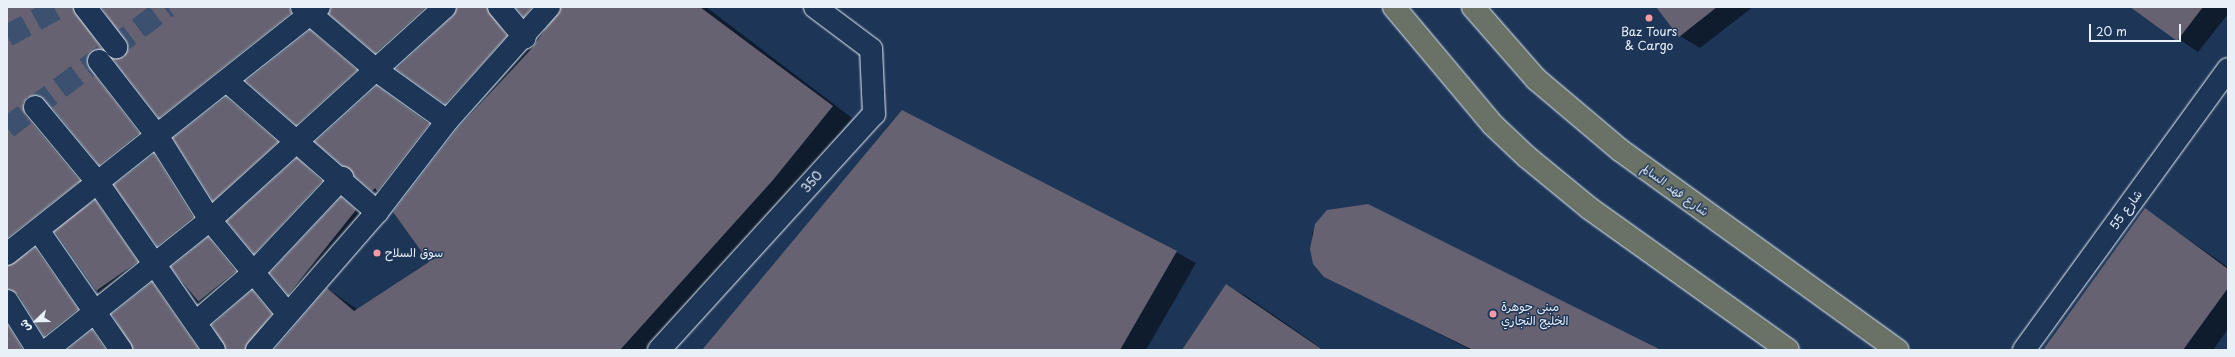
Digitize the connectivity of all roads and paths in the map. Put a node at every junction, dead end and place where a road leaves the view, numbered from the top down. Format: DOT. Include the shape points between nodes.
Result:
graph roads {
  1 [pos="85,7"];
  2 [pos="445,7"];
  3 [pos="499,7"];
  4 [pos="549,7"];
  5 [pos="815,7"];
  6 [pos="1394,7"];
  7 [pos="1473,7"];
  8 [pos="310,10"];
  9 [pos="525,38"];
  10 [pos="116,47"];
  11 [pos="99,61"];
  12 [pos="2228,69"];
  13 [pos="376,70"];
  14 [pos="228,82"];
  15 [pos="35,107"];
  16 [pos="447,121"];
  17 [pos="158,136"];
  18 [pos="295,142"];
  19 [pos="342,178"];
  20 [pos="98,183"];
  21 [pos="377,212"];
  22 [pos="210,220"];
  23 [pos="38,230"];
  24 [pos="7,254"];
  25 [pos="153,265"];
  26 [pos="252,274"];
  27 [pos="7,302"];
  28 [pos="94,313"];
  29 [pos="287,314"];
  30 [pos="196,322"];
  31 [pos="38,350"];
  32 [pos="47,350"];
  33 [pos="121,350"];
  34 [pos="214,350"];
  35 [pos="257,350"];
  36 [pos="659,350"];
  37 [pos="1788,350"];
  38 [pos="1897,350"];
  39 [pos="2024,350"];
  1 -- 10 [label="street"];
  2 -- 13 [label="street"];
  3 -- 9 [label="street"];
  4 -- 9 [label="street"];
  5 -- 36 [label="street, 350" via="870,49 874,114"];
  6 -- 37 [label="main road" via="1488,120 1527,157 1589,208"];
  7 -- 38 [label="main road, شارع فهد السالم" via="1536,79 1620,150"];
  8 -- 13 [label="street"];
  8 -- 14 [label="street"];
  9 -- 16 [label="street"];
  11 -- 17 [label="street"];
  12 -- 39 [label="street, شارع 55"];
  13 -- 16 [label="street"];
  13 -- 18 [label="street"];
  14 -- 17 [label="street"];
  14 -- 18 [label="street"];
  15 -- 20 [label="street"];
  16 -- 21 [label="street"];
  17 -- 20 [label="street"];
  17 -- 22 [label="street"];
  18 -- 19 [label="street"];
  18 -- 22 [label="street"];
  19 -- 21 [label="street"];
  19 -- 26 [label="street"];
  20 -- 23 [label="street"];
  20 -- 25 [label="street"];
  21 -- 29 [label="street"];
  22 -- 25 [label="street"];
  22 -- 26 [label="street"];
  23 -- 24 [label="street"];
  23 -- 28 [label="street"];
  25 -- 28 [label="street"];
  25 -- 30 [label="street"];
  26 -- 29 [label="street"];
  26 -- 30 [label="street"];
  27 -- 31 [label="street"];
  28 -- 32 [label="street"];
  28 -- 33 [label="street"];
  29 -- 35 [label="street"];
  30 -- 34 [label="street"];
}
